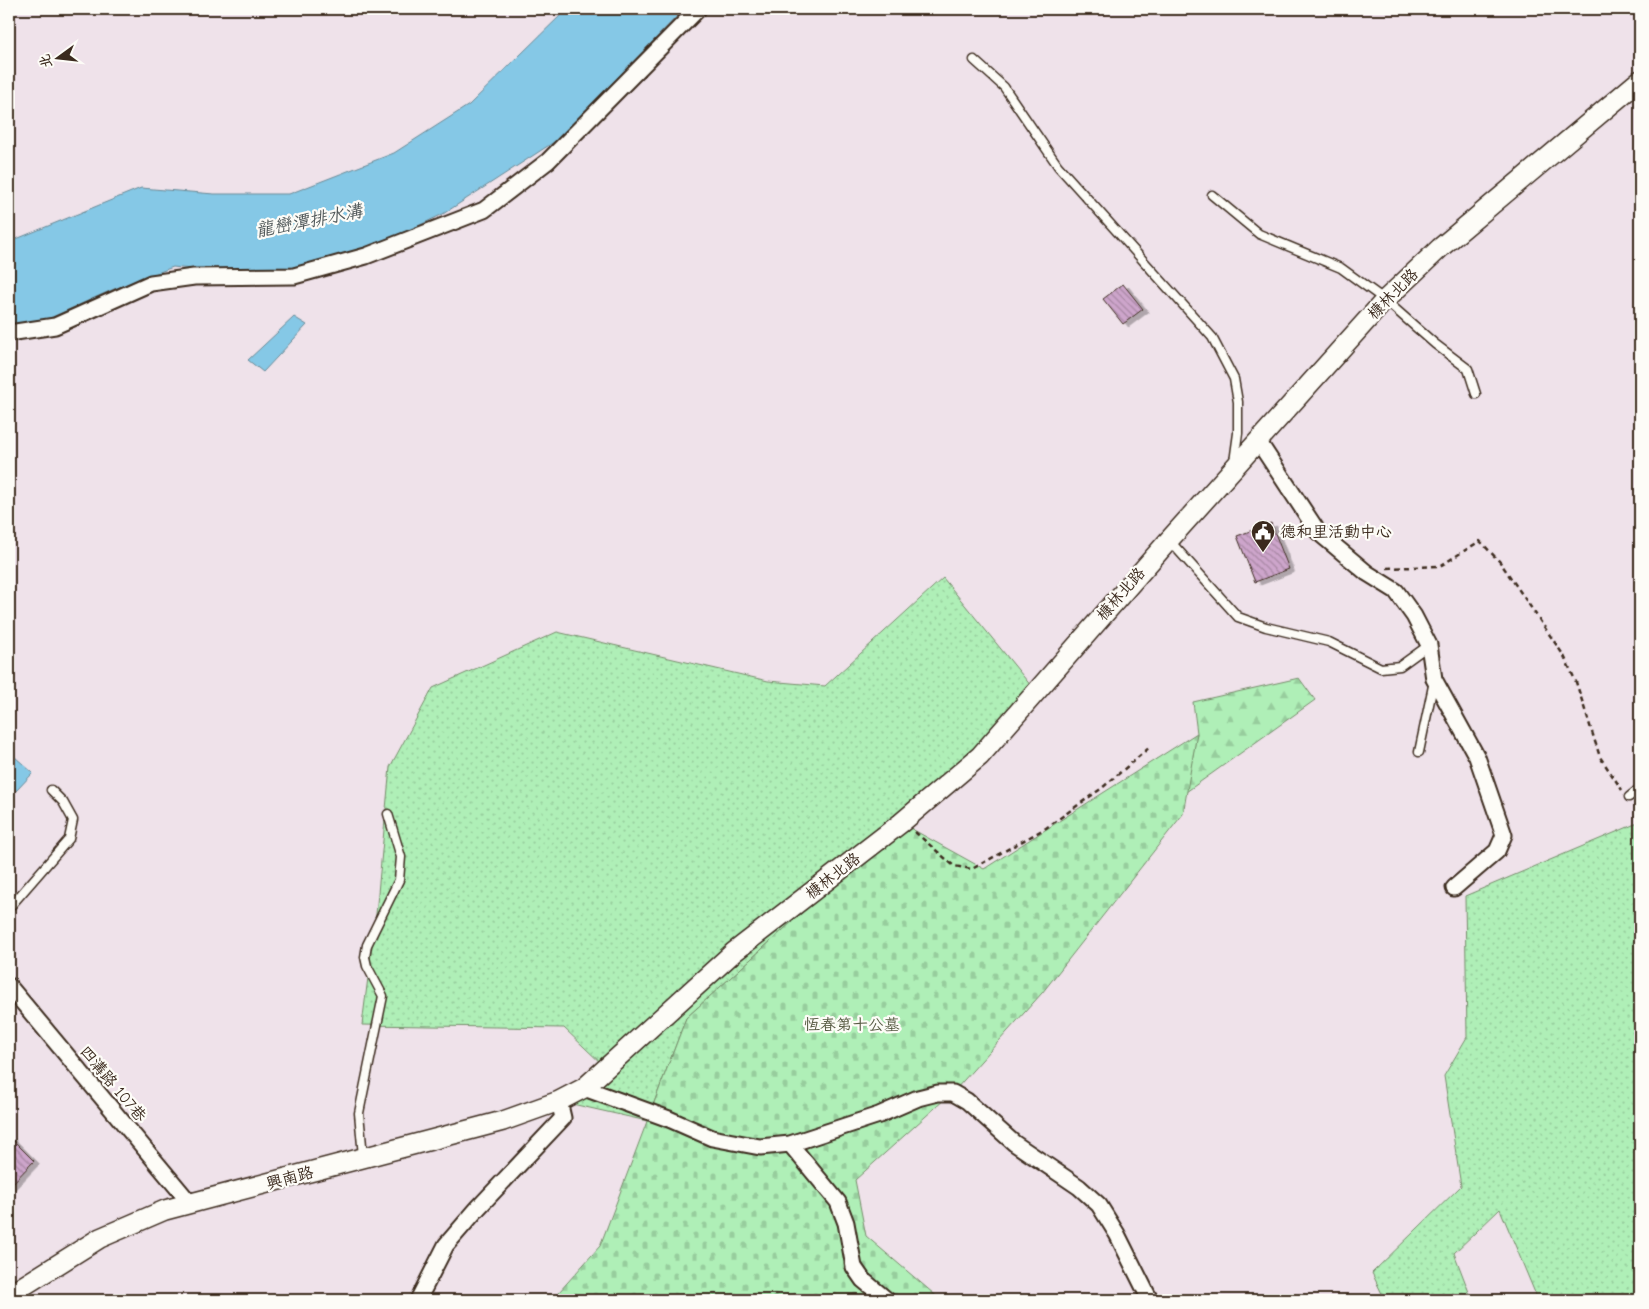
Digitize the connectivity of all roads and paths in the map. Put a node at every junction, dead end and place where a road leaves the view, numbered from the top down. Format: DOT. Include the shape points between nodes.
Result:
graph roads {
  1 [pos="698,9"];
  2 [pos="974,60"];
  3 [pos="1638,87"];
  4 [pos="1212,195"];
  5 [pos="1385,300"];
  6 [pos="9,333"];
  7 [pos="1476,394"];
  8 [pos="1258,441"];
  9 [pos="1233,469"];
  10 [pos="1169,540"];
  11 [pos="1367,573"];
  12 [pos="1429,645"];
  13 [pos="1434,679"];
  14 [pos="1150,747"];
  15 [pos="1419,752"];
  16 [pos="1640,788"];
  17 [pos="51,790"];
  18 [pos="1629,797"];
  19 [pos="388,814"];
  20 [pos="902,823"];
  21 [pos="1454,888"];
  22 [pos="9,908"];
  23 [pos="9,986"];
  24 [pos="584,1088"];
  25 [pos="560,1101"];
  26 [pos="790,1144"];
  27 [pos="364,1158"];
  28 [pos="190,1203"];
  29 [pos="9,1296"];
  30 [pos="418,1300"];
  31 [pos="887,1300"];
  32 [pos="1150,1300"];
  1 -- 6 [label="street" via="548,161 484,210 366,256 294,276 194,277 152,283 55,326"];
  2 -- 9 [label="lane" via="1004,87 1058,166 1212,337 1234,379 1238,402"];
  3 -- 5 [label="street, 槺林北路" via="1440,248"];
  4 -- 5 [label="lane" via="1259,234 1341,268"];
  5 -- 7 [label="lane" via="1468,369"];
  5 -- 8 [label="street, 槺林北路"];
  8 -- 9 [label="street, 槺林北路"];
  8 -- 11 [label="street" via="1318,532"];
  9 -- 10 [label="street, 槺林北路"];
  10 -- 12 [label="lane" via="1238,617 1329,642 1381,668 1400,666"];
  10 -- 20 [label="street, 槺林北路" via="980,756"];
  11 -- 12 [label="street" via="1396,591"];
  11 -- 18 [label="path" via="1385,568 1440,566 1480,541 1500,562 1564,656 1576,682 1600,757 1615,782"];
  12 -- 13 [label="street"];
  13 -- 15 [label="lane"];
  13 -- 21 [label="street" via="1477,757 1504,836 1497,851"];
  14 -- 20 [label="path" via="1102,788 1046,828 972,870 954,866 923,837"];
  16 -- 18 [label="lane"];
  17 -- 22 [label="lane" via="63,802 72,820 69,839"];
  19 -- 27 [label="lane" via="401,857 399,880 367,946 365,957 383,996 359,1113"];
  20 -- 24 [label="street, 槺林北路" via="734,952"];
  23 -- 28 [label="street, 四溝路 107巷"];
  24 -- 25 [label="street, 興南路"];
  24 -- 26 [label="street" via="712,1138 760,1147"];
  25 -- 27 [label="street, 興南路" via="503,1121"];
  25 -- 30 [label="street" via="563,1118 446,1245"];
  26 -- 31 [label="street" via="838,1202 846,1223 854,1267 863,1280"];
  26 -- 32 [label="street" via="918,1098 953,1093 967,1101 1014,1143 1079,1187 1099,1205"];
  27 -- 28 [label="street, 興南路"];
  28 -- 29 [label="street, 興南路" via="165,1210 100,1238"];
}
